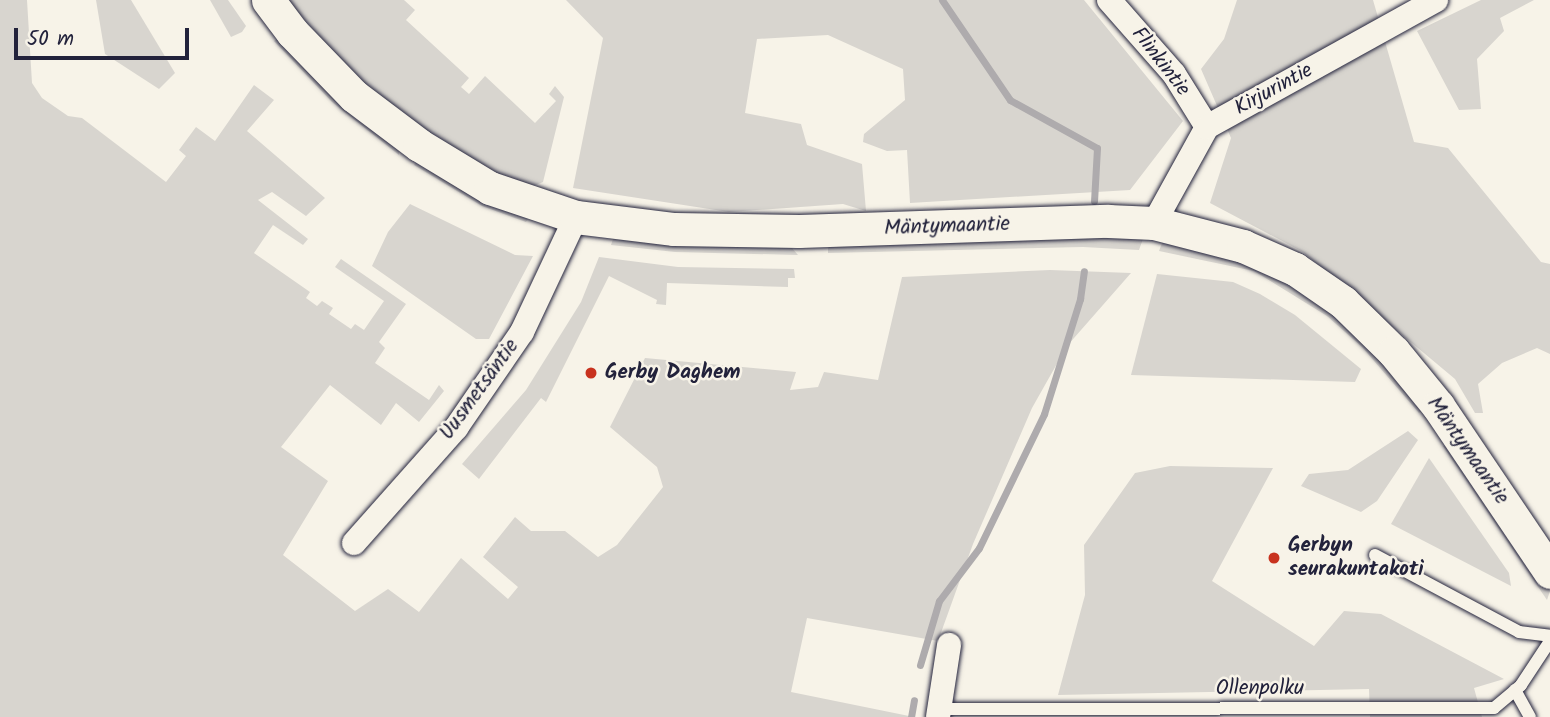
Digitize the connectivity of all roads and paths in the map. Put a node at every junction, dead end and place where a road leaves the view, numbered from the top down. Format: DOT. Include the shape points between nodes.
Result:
graph roads {
  1 [pos="268,0"];
  2 [pos="1109,0"];
  3 [pos="1436,0"];
  4 [pos="1207,127"];
  5 [pos="576,217"];
  6 [pos="1154,223"];
  7 [pos="354,543"];
  8 [pos="1376,555"];
  9 [pos="1550,572"];
  10 [pos="1550,636"];
  11 [pos="1550,641"];
  12 [pos="950,645"];
  13 [pos="1515,690"];
  14 [pos="939,713"];
  15 [pos="1530,717"];
  1 -- 5 [label="street, Mäntymaantie" via="354,96 419,145 490,188"];
  2 -- 4 [label="street, Flinkintie" via="1174,75"];
  3 -- 4 [label="street, Kirjurintie"];
  4 -- 6 [label="street"];
  5 -- 6 [label="street, Mäntymaantie" via="674,229 799,231"];
  5 -- 7 [label="street, Uusmetsäntie" via="522,332 475,401"];
  6 -- 9 [label="street, Mäntymaantie" via="1243,246 1295,269 1343,302 1438,405"];
  8 -- 10 [label="lane" via="1519,632"];
  11 -- 13 [label="lane, Ollenpolku"];
  12 -- 14 [label="street"];
  13 -- 14 [label="lane, Ollenpolku" via="1494,708"];
  13 -- 15 [label="lane"];
}
